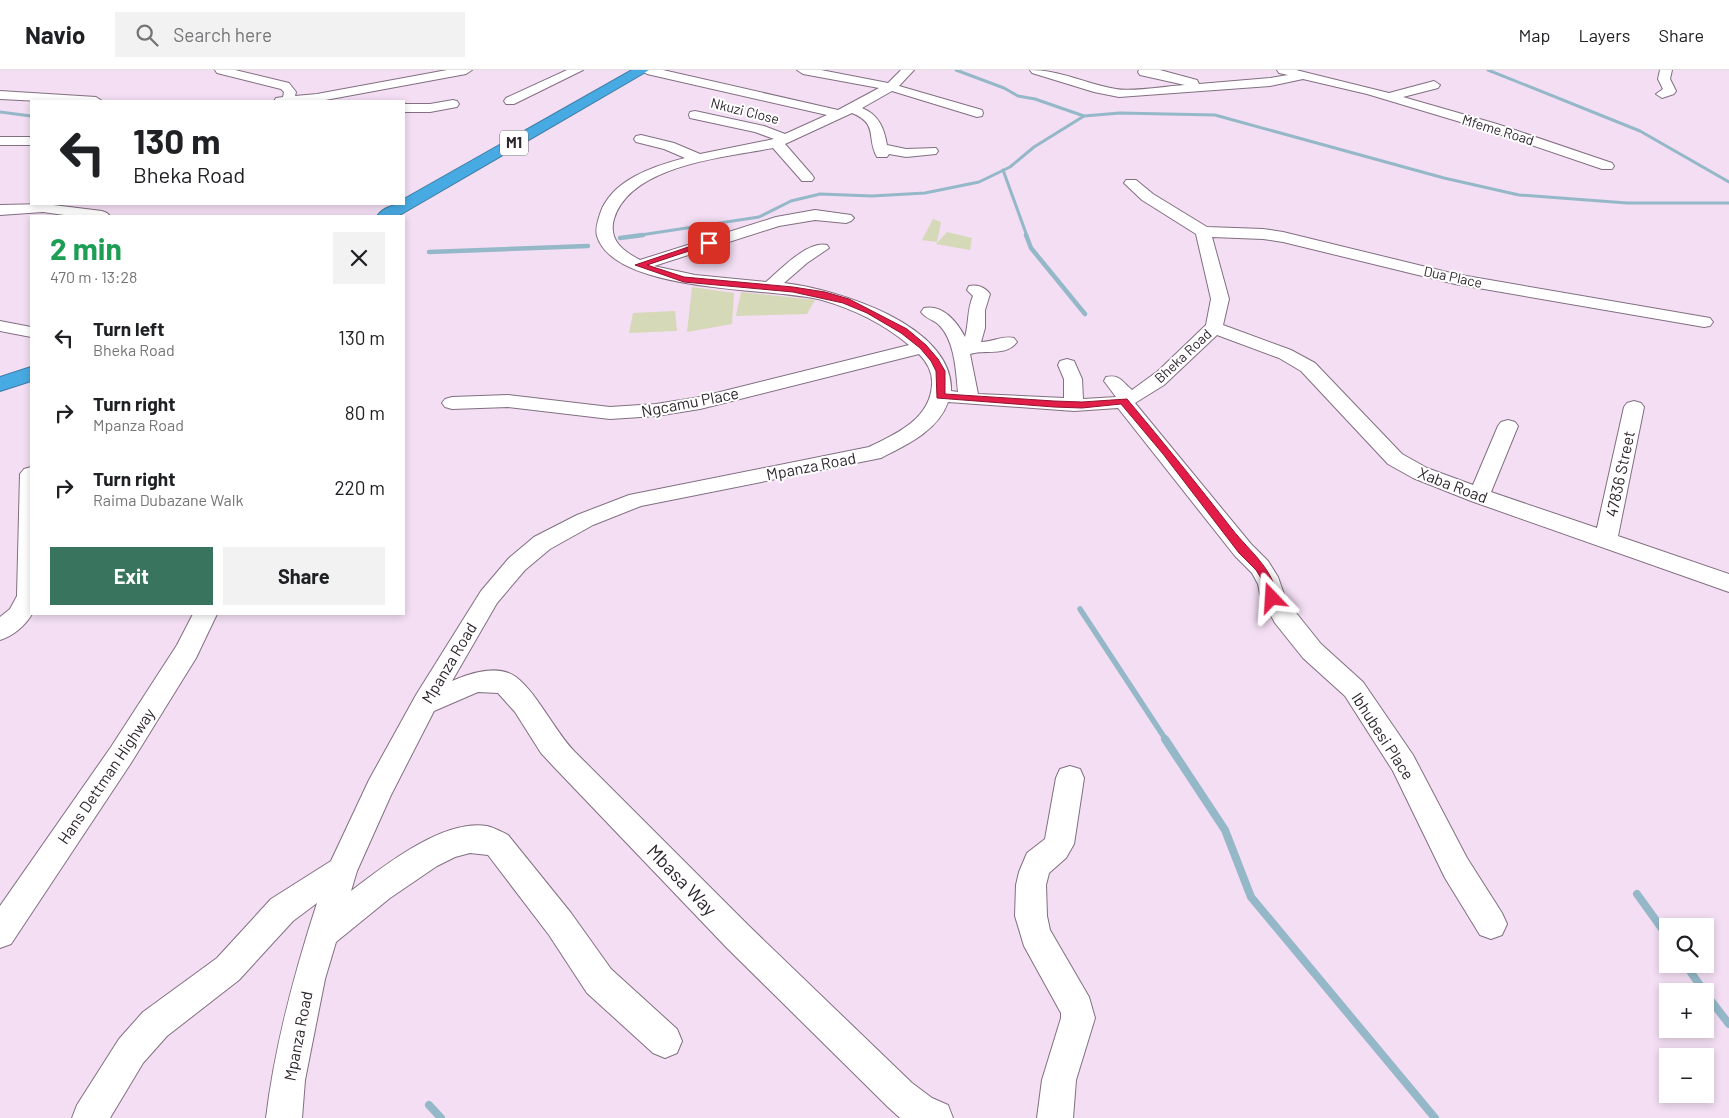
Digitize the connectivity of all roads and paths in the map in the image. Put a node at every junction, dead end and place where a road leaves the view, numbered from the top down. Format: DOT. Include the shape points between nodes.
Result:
graph roads {
  1 [pos="221,70"];
  2 [pos="466,70"];
  3 [pos="577,70"];
  4 [pos="642,70"];
  5 [pos="647,70"];
  6 [pos="803,70"];
  7 [pos="908,70"];
  8 [pos="1036,70"];
  9 [pos="1283,70"];
  10 [pos="1666,70"];
  11 [pos="1144,72"];
  12 [pos="1348,73"];
  13 [pos="1304,76"];
  14 [pos="1328,83"];
  15 [pos="1434,86"];
  16 [pos="891,87"];
  17 [pos="1205,87"];
  18 [pos="363,89"];
  19 [pos="1662,94"];
  20 [pos="0,95"];
  21 [pos="1389,96"];
  22 [pos="80,100"];
  23 [pos="288,100"];
  24 [pos="294,100"];
  25 [pos="374,100"];
  26 [pos="510,101"];
  27 [pos="453,104"];
  28 [pos="405,108"];
  29 [pos="846,111"];
  30 [pos="977,113"];
  31 [pos="695,115"];
  32 [pos="641,139"];
  33 [pos="30,140"];
  34 [pos="0,141"];
  35 [pos="781,141"];
  36 [pos="914,142"];
  37 [pos="882,149"];
  38 [pos="931,151"];
  39 [pos="700,159"];
  40 [pos="1607,166"];
  41 [pos="807,178"];
  42 [pos="1131,184"];
  43 [pos="0,210"];
  44 [pos="95,215"];
  45 [pos="388,215"];
  46 [pos="846,218"];
  47 [pos="1203,232"];
  48 [pos="821,248"];
  49 [pos="639,265"];
  50 [pos="770,287"];
  51 [pos="975,290"];
  52 [pos="930,312"];
  53 [pos="1704,322"];
  54 [pos="0,326"];
  55 [pos="1214,328"];
  56 [pos="30,332"];
  57 [pos="1008,342"];
  58 [pos="923,347"];
  59 [pos="966,349"];
  60 [pos="1067,365"];
  61 [pos="30,374"];
  62 [pos="0,384"];
  63 [pos="1122,393"];
  64 [pos="941,396"];
  65 [pos="969,399"];
  66 [pos="452,403"];
  67 [pos="1074,404"];
  68 [pos="1634,407"];
  69 [pos="1508,426"];
  70 [pos="1479,496"];
  71 [pos="30,535"];
  72 [pos="1606,541"];
  73 [pos="1729,583"];
  74 [pos="205,615"];
  75 [pos="0,631"];
  76 [pos="425,703"];
  77 [pos="1070,778"];
  78 [pos="342,871"];
  79 [pos="1491,924"];
  80 [pos="324,932"];
  81 [pos="0,933"];
  82 [pos="665,1041"];
  83 [pos="90,1118"];
  84 [pos="284,1118"];
  85 [pos="936,1118"];
  86 [pos="1055,1118"];
  1 -- 23 [label="street" via="285,86 290,92"];
  2 -- 18 [label="street"];
  3 -- 26 [label="street"];
  4 -- 45 [label="highway, M1"];
  5 -- 29 [label="street"];
  6 -- 16 [label="street"];
  7 -- 16 [label="street"];
  8 -- 17 [label="street" via="1119,93"];
  9 -- 13 [label="street, Mfeme Road"];
  10 -- 19 [label="street" via="1664,79 1670,91"];
  11 -- 17 [label="street"];
  12 -- 14 [label="street"];
  13 -- 14 [label="street, Mfeme Road"];
  13 -- 17 [label="street" via="1282,81"];
  14 -- 21 [label="street, Mfeme Road"];
  15 -- 21 [label="street, Mfeme Road"];
  16 -- 29 [label="street"];
  16 -- 30 [label="street"];
  18 -- 24 [label="street"];
  18 -- 25 [label="street"];
  20 -- 22 [label="street"];
  21 -- 40 [label="street, Mfeme Road" via="1528,138"];
  27 -- 28 [label="street"];
  29 -- 35 [label="street"];
  29 -- 37 [label="street" via="872,118"];
  31 -- 35 [label="street, Nkuzi Close" via="759,129"];
  32 -- 39 [label="street"];
  33 -- 34 [label="street"];
  35 -- 39 [label="street"];
  35 -- 41 [label="street"];
  36 -- 37 [label="street"];
  37 -- 38 [label="street"];
  39 -- 49 [label="street" via="659,170 625,188 612,202 604,216 603,233 617,253"];
  42 -- 47 [label="street" via="1141,194"];
  43 -- 44 [label="street" via="43,208"];
  46 -- 49 [label="street" via="815,215 776,222"];
  47 -- 53 [label="street, Dua Place" via="1283,237 1455,279"];
  47 -- 55 [label="street, Bheka Road" via="1220,298"];
  48 -- 50 [label="street" via="801,260"];
  49 -- 50 [label="street" via="684,280"];
  50 -- 58 [label="street" via="808,291 846,301 904,331"];
  51 -- 59 [label="street" via="982,294 982,299 976,310 976,328"];
  52 -- 59 [label="street" via="950,326"];
  54 -- 56 [label="street"];
  55 -- 63 [label="street, Bheka Road" via="1161,379"];
  55 -- 70 [label="street, Xaba Road" via="1308,367 1394,459"];
  57 -- 59 [label="street" via="996,347"];
  58 -- 64 [label="street" via="940,371"];
  58 -- 66 [label="street, Ngcamu Place" via="700,403 656,410 610,413 508,401"];
  59 -- 65 [label="street"];
  60 -- 67 [label="street" via="1073,379"];
  61 -- 62 [label="highway"];
  63 -- 67 [label="street, Bheka Road"];
  63 -- 79 [label="street, Ibhubesi Place" via="1242,550 1260,567 1270,583 1272,598 1290,623 1312,651 1354,689 1403,763 1456,868"];
  64 -- 65 [label="street, Bheka Road"];
  64 -- 76 [label="street, Mpanza Road" via="924,422 905,438 874,453 637,500 585,520 542,544 517,564 489,597"];
  65 -- 67 [label="street, Bheka Road"];
  68 -- 72 [label="street, 47836 Street"];
  69 -- 70 [label="street"];
  70 -- 72 [label="street, Xaba Road"];
  71 -- 75 [label="street" via="29,596 18,615"];
  72 -- 73 [label="street, Xaba Road"];
  74 -- 81 [label="street, Hans Dettman Highway" via="187,651 121,755"];
  76 -- 78 [label="street, Mpanza Road" via="379,789"];
  76 -- 85 [label="street, Mbasa Way" via="476,682 506,684 524,704 551,745 738,936 900,1095 919,1112"];
  77 -- 86 [label="street" via="1058,844 1038,863 1031,885 1035,935 1077,1009 1078,1018 1059,1077 1054,1102"];
  78 -- 80 [label="street, Mpanza Road"];
  78 -- 83 [label="street" via="282,910 228,969 155,1024 131,1051"];
  80 -- 82 [label="street" via="370,894 424,858 449,844 472,839 488,840 498,845 560,924 599,981"];
  80 -- 84 [label="street, Mpanza Road" via="309,979 288,1080"];
}
